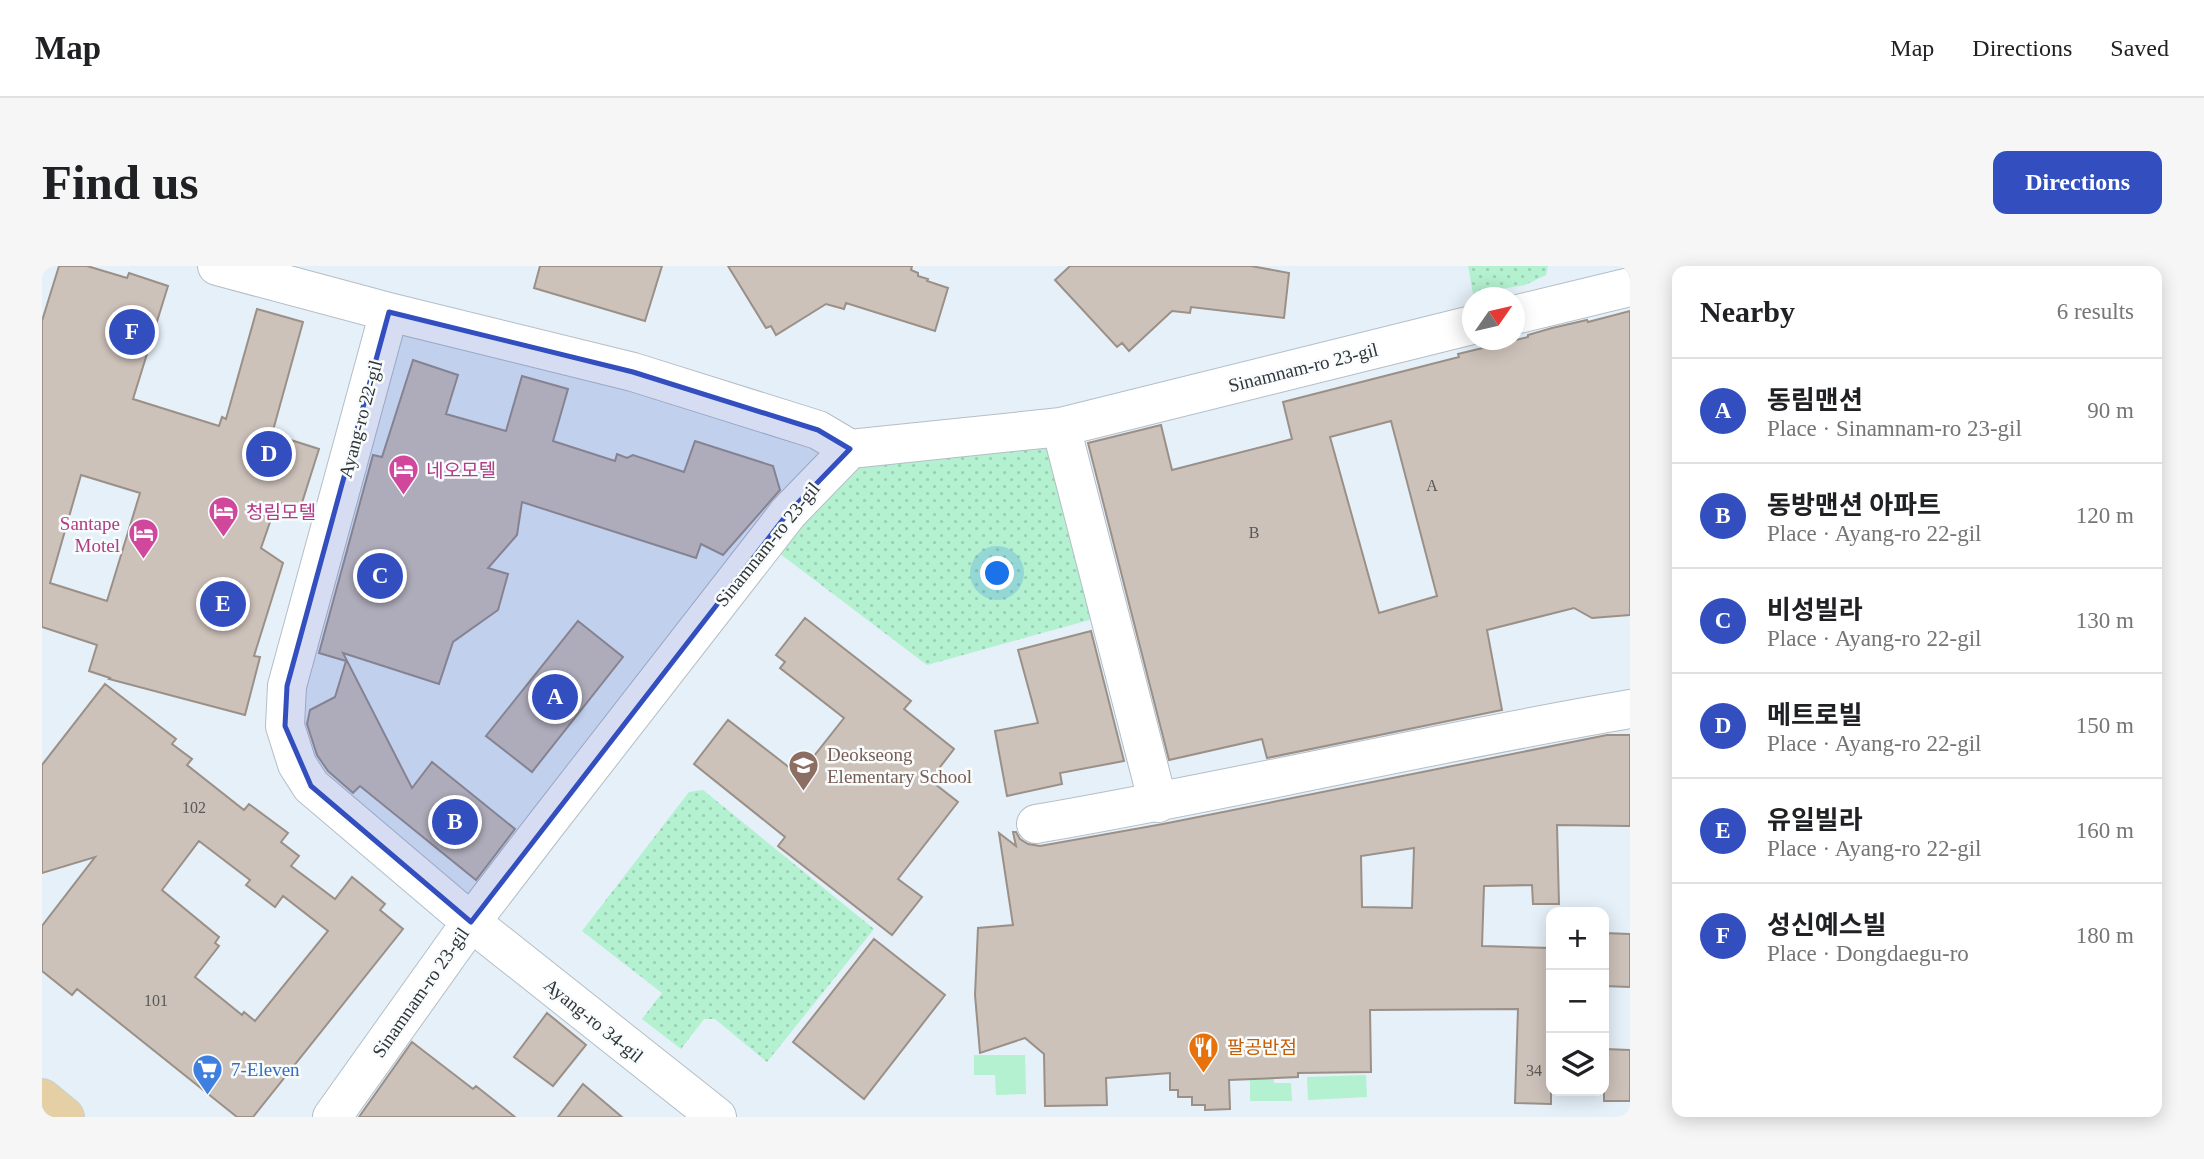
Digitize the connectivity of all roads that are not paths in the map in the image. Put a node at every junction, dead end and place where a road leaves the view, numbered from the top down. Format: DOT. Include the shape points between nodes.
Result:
graph roads {
  1 [pos="217,266"];
  2 [pos="1573,283"];
  3 [pos="1630,287"];
  4 [pos="1525,309"];
  5 [pos="389,312"];
  6 [pos="1462,327"];
  7 [pos="1061,426"];
  8 [pos="850,449"];
  9 [pos="1630,709"];
  10 [pos="1158,803"];
  11 [pos="1036,824"];
  12 [pos="471,922"];
  13 [pos="42,1098"];
  14 [pos="65,1117"];
  15 [pos="332,1117"];
  16 [pos="717,1117"];
  1 -- 5 [label="street"];
  2 -- 3 [label="street"];
  2 -- 4 [label="street"];
  5 -- 8 [label="street" via="633,372 818,430"];
  5 -- 12 [label="street, Ayang-ro 22-gil" via="286,686 285,726 311,786"];
  6 -- 7 [label="street, Sinamnam-ro 23-gil"];
  7 -- 8 [label="street, Sinamnam-ro 23-gil"];
  7 -- 10 [label="street"];
  8 -- 12 [label="street, Sinamnam-ro 23-gil" via="788,513"];
  9 -- 10 [label="street" via="1506,730"];
  10 -- 11 [label="street"];
  12 -- 15 [label="street, Sinamnam-ro 23-gil"];
  12 -- 16 [label="street, Ayang-ro 34-gil"];
  13 -- 14 [label="main road"];
}
